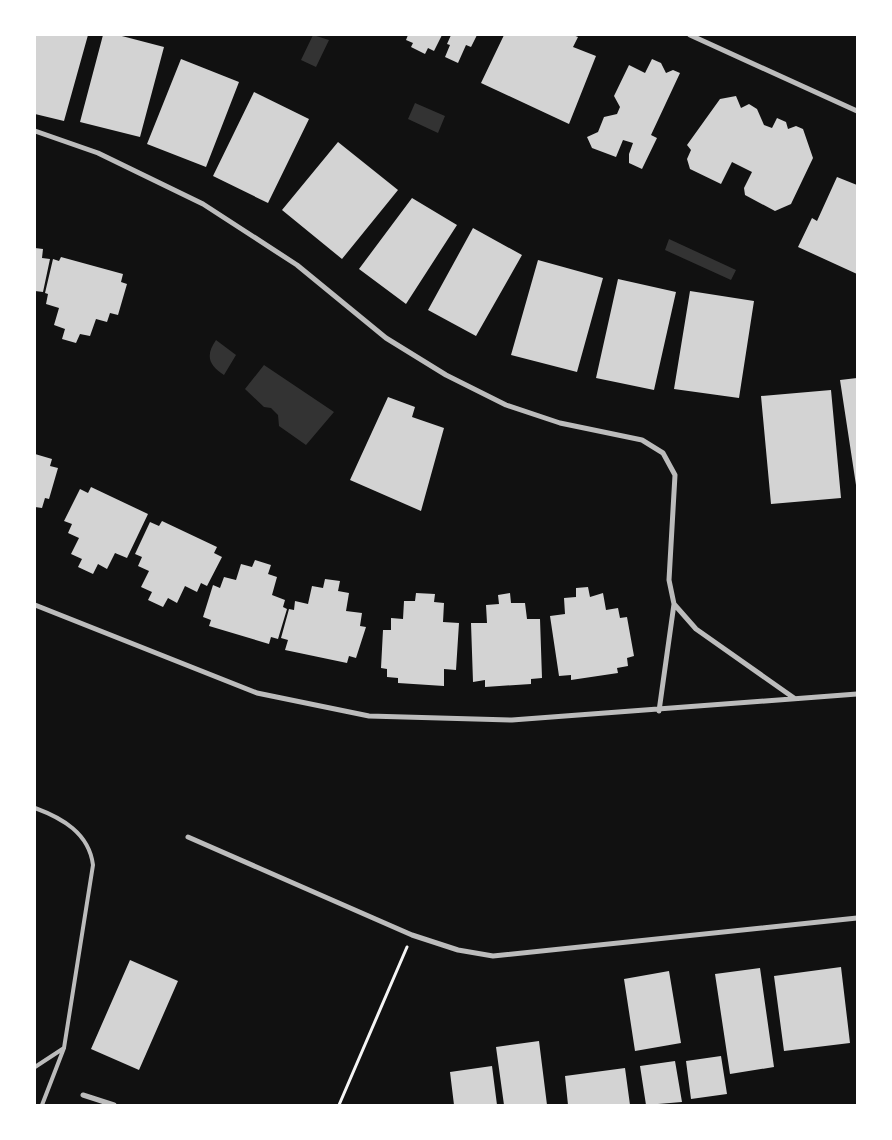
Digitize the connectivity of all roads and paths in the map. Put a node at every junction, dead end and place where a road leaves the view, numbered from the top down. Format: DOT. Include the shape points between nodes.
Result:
graph roads {
  1 [pos="690,35"];
  2 [pos="857,111"];
  3 [pos="35,131"];
  4 [pos="674,604"];
  5 [pos="35,605"];
  6 [pos="857,694"];
  7 [pos="794,698"];
  8 [pos="659,711"];
  9 [pos="35,808"];
  10 [pos="188,837"];
  11 [pos="857,918"];
  12 [pos="412,935"];
  13 [pos="64,1048"];
  14 [pos="35,1067"];
  15 [pos="83,1095"];
  16 [pos="42,1105"];
  17 [pos="114,1105"];
  18 [pos="339,1105"];
  1 -- 2 [label="street"];
  3 -- 4 [label="street" via="98,153 204,204 297,266 386,338 446,375 506,405 560,422 642,440 663,453 675,475 669,580"];
  4 -- 7 [label="street" via="696,629"];
  4 -- 8 [label="street"];
  5 -- 8 [label="street" via="257,693 369,716 512,720 612,711"];
  6 -- 7 [label="street"];
  7 -- 8 [label="street"];
  9 -- 13 [label="lane" via="56,816 80,834 93,865"];
  10 -- 12 [label="street"];
  11 -- 12 [label="street" via="493,956 458,950"];
  12 -- 18 [label="path"];
  13 -- 14 [label="lane"];
  13 -- 16 [label="lane"];
  15 -- 17 [label="street"];
}
